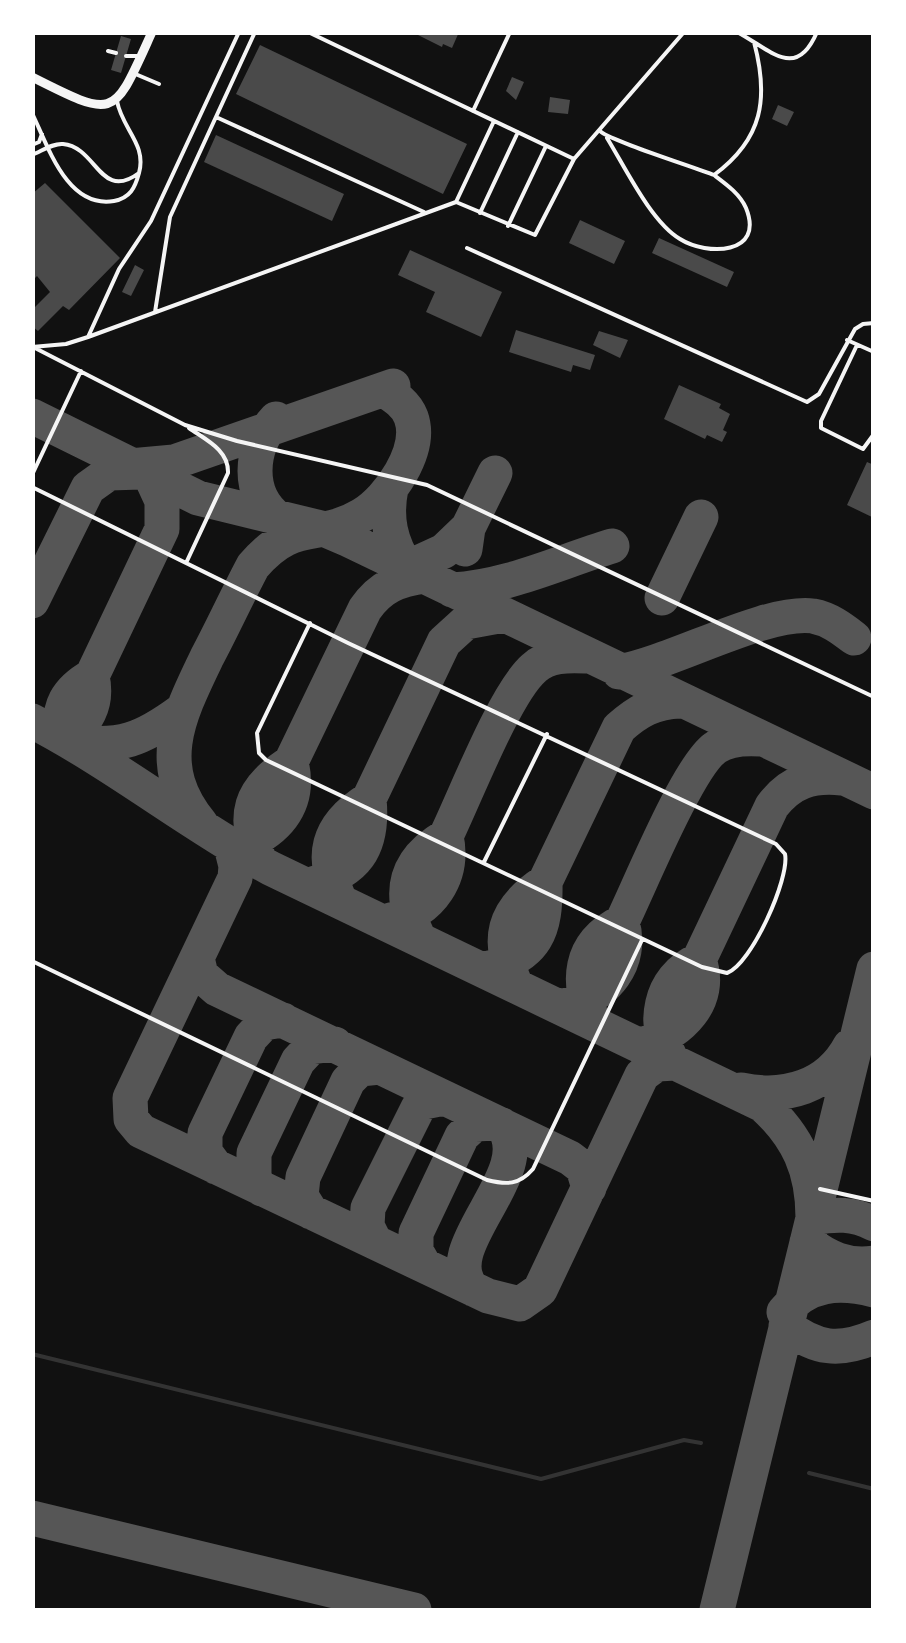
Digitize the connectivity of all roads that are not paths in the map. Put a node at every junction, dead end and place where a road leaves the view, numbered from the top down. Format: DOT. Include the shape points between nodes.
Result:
graph roads {
  1 [pos="152,32"];
  2 [pos="239,32"];
  3 [pos="256,32"];
  4 [pos="308,32"];
  5 [pos="510,32"];
  6 [pos="684,32"];
  7 [pos="736,32"];
  8 [pos="817,32"];
  9 [pos="754,42"];
  10 [pos="108,51"];
  11 [pos="116,53"];
  12 [pos="126,56"];
  13 [pos="141,56"];
  14 [pos="133,73"];
  15 [pos="32,77"];
  16 [pos="159,84"];
  17 [pos="116,100"];
  18 [pos="473,111"];
  19 [pos="32,113"];
  20 [pos="216,116"];
  21 [pos="494,121"];
  22 [pos="599,130"];
  23 [pos="518,132"];
  24 [pos="42,134"];
  25 [pos="606,138"];
  26 [pos="32,144"];
  27 [pos="546,146"];
  28 [pos="48,148"];
  29 [pos="32,155"];
  30 [pos="574,159"];
  31 [pos="140,173"];
  32 [pos="714,175"];
  33 [pos="456,202"];
  34 [pos="424,212"];
  35 [pos="480,213"];
  36 [pos="508,226"];
  37 [pos="467,248"];
  38 [pos="154,312"];
  39 [pos="874,323"];
  40 [pos="88,337"];
  41 [pos="847,340"];
  42 [pos="857,345"];
  43 [pos="34,348"];
  44 [pos="874,352"];
  45 [pos="82,370"];
  46 [pos="186,425"];
  47 [pos="874,434"];
  48 [pos="32,476"];
  49 [pos="32,486"];
  50 [pos="187,561"];
  51 [pos="310,624"];
  52 [pos="874,698"];
  53 [pos="547,734"];
  54 [pos="484,862"];
  55 [pos="642,938"];
  56 [pos="32,961"];
  57 [pos="820,1189"];
  58 [pos="874,1201"];
  1 -- 13 [label="main road"];
  2 -- 40 [label="lane" via="152,221 120,268"];
  3 -- 20 [label="lane"];
  4 -- 18 [label="lane"];
  5 -- 18 [label="lane"];
  6 -- 22 [label="lane"];
  7 -- 9 [label="lane"];
  8 -- 9 [label="lane" via="803,58 794,60"];
  9 -- 32 [label="lane" via="762,71 756,125"];
  10 -- 11 [label="lane"];
  12 -- 13 [label="lane"];
  13 -- 14 [label="main road"];
  14 -- 16 [label="lane"];
  14 -- 17 [label="main road"];
  15 -- 17 [label="main road" via="84,103"];
  17 -- 31 [label="lane" via="142,152"];
  18 -- 21 [label="lane"];
  19 -- 24 [label="lane"];
  20 -- 34 [label="lane"];
  20 -- 38 [label="lane" via="170,217"];
  21 -- 23 [label="lane"];
  21 -- 33 [label="lane"];
  22 -- 25 [label="lane"];
  22 -- 30 [label="lane"];
  23 -- 27 [label="lane"];
  23 -- 35 [label="lane"];
  24 -- 26 [label="lane"];
  24 -- 28 [label="lane"];
  25 -- 32 [label="lane"];
  25 -- 32 [label="lane" via="677,238 720,251 736,247 749,223 746,207"];
  27 -- 30 [label="lane"];
  27 -- 36 [label="lane"];
  28 -- 29 [label="lane"];
  28 -- 31 [label="lane" via="73,147 117,182"];
  28 -- 31 [label="lane" via="69,182 90,198 122,198"];
  30 -- 36 [label="lane" via="540,230 528,235"];
  33 -- 34 [label="lane"];
  33 -- 35 [label="lane"];
  34 -- 38 [label="lane"];
  35 -- 36 [label="lane"];
  37 -- 41 [label="lane" via="798,401 819,394"];
  38 -- 40 [label="lane"];
  39 -- 41 [label="lane" via="862,324"];
  40 -- 43 [label="lane"];
  41 -- 42 [label="lane"];
  42 -- 44 [label="lane"];
  42 -- 47 [label="lane" via="821,428 863,449"];
  43 -- 45 [label="lane"];
  45 -- 46 [label="lane"];
  45 -- 48 [label="lane"];
  46 -- 50 [label="lane" via="228,464"];
  46 -- 52 [label="lane" via="427,486"];
  49 -- 50 [label="lane"];
  50 -- 51 [label="lane"];
  51 -- 53 [label="lane"];
  51 -- 54 [label="lane" via="261,724 259,753"];
  53 -- 54 [label="lane"];
  53 -- 55 [label="lane" via="785,854 786,875 736,970 716,973"];
  54 -- 55 [label="lane"];
  55 -- 56 [label="lane" via="533,1168 512,1184 487,1180"];
  57 -- 58 [label="lane"];
}
